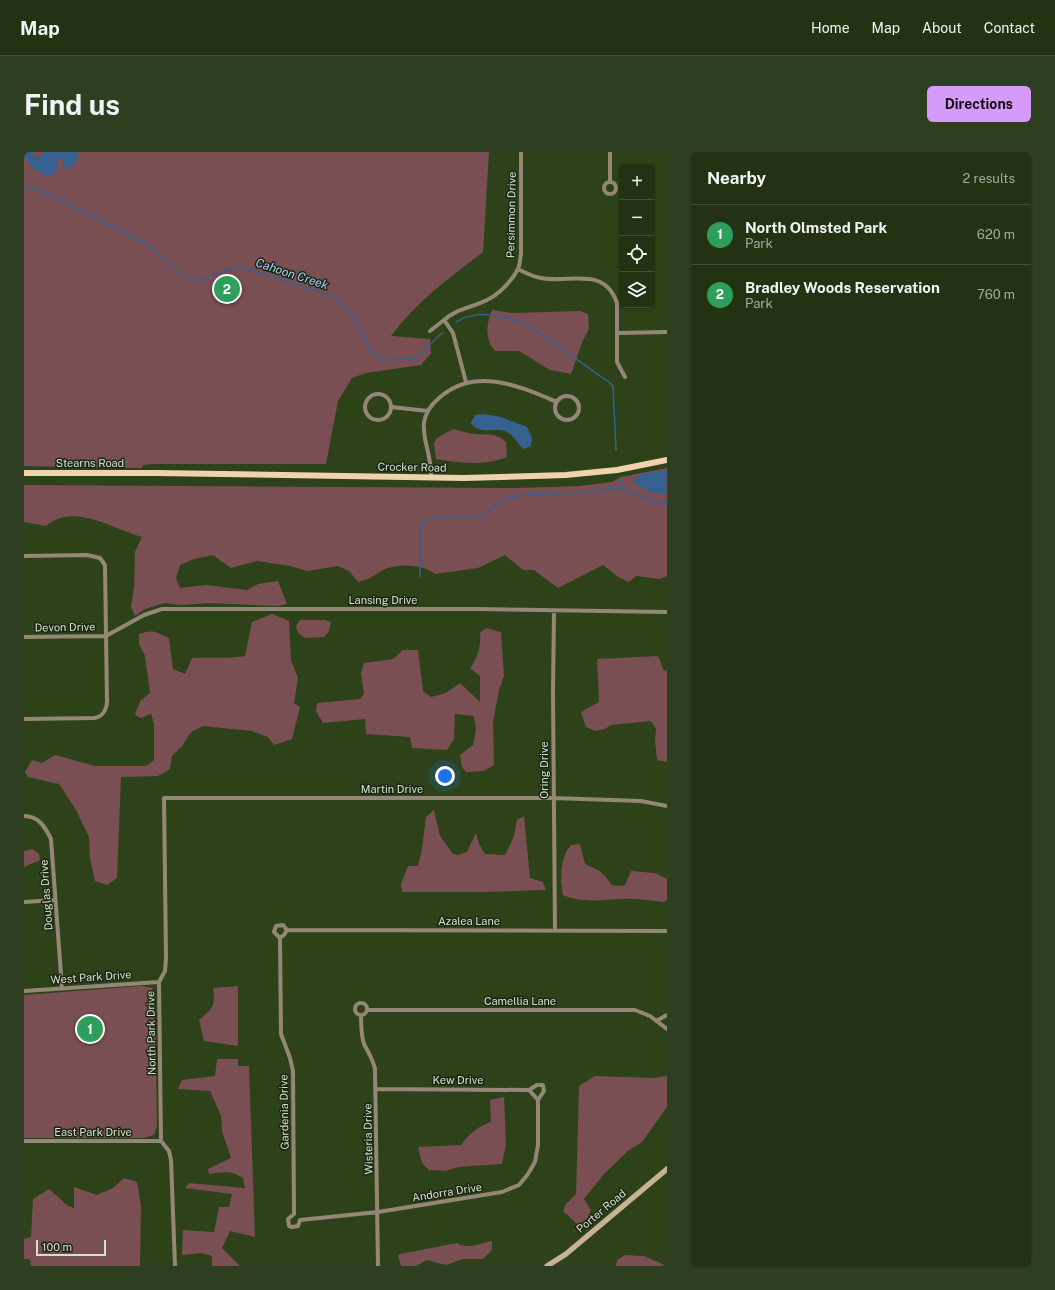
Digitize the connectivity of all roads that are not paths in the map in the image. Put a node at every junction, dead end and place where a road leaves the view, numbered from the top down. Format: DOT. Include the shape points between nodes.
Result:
graph roads {
  1 [pos="521,152"];
  2 [pos="610,152"];
  3 [pos="610,182"];
  4 [pos="518,269"];
  5 [pos="444,320"];
  6 [pos="430,331"];
  7 [pos="667,332"];
  8 [pos="618,333"];
  9 [pos="625,377"];
  10 [pos="466,382"];
  11 [pos="557,402"];
  12 [pos="391,407"];
  13 [pos="428,411"];
  14 [pos="667,460"];
  15 [pos="24,473"];
  16 [pos="156,473"];
  17 [pos="431,477"];
  18 [pos="24,556"];
  19 [pos="554,610"];
  20 [pos="667,612"];
  21 [pos="106,636"];
  22 [pos="24,637"];
  23 [pos="24,719"];
  24 [pos="164,798"];
  25 [pos="553,798"];
  26 [pos="667,806"];
  27 [pos="24,816"];
  28 [pos="55,900"];
  29 [pos="24,902"];
  30 [pos="276,926"];
  31 [pos="287,930"];
  32 [pos="555,930"];
  33 [pos="667,931"];
  34 [pos="280,938"];
  35 [pos="160,982"];
  36 [pos="62,988"];
  37 [pos="24,991"];
  38 [pos="367,1010"];
  39 [pos="362,1015"];
  40 [pos="667,1015"];
  41 [pos="656,1021"];
  42 [pos="667,1029"];
  43 [pos="376,1089"];
  44 [pos="529,1090"];
  45 [pos="538,1100"];
  46 [pos="24,1141"];
  47 [pos="161,1142"];
  48 [pos="667,1169"];
  49 [pos="378,1212"];
  50 [pos="294,1216"];
  51 [pos="300,1220"];
  52 [pos="175,1266"];
  53 [pos="378,1266"];
  54 [pos="547,1266"];
  1 -- 4 [label="street, Persimmon Drive" via="521,254"];
  2 -- 3 [label="street"];
  4 -- 5 [label="street, Persimmon Drive" via="496,294 454,312"];
  4 -- 8 [label="street" via="542,279 588,278 606,286 617,303"];
  5 -- 6 [label="street, Persimmon Drive"];
  5 -- 10 [label="street" via="453,333"];
  7 -- 8 [label="street"];
  8 -- 9 [label="street" via="617,362"];
  10 -- 11 [label="street" via="492,381 524,388"];
  10 -- 13 [label="street" via="445,392"];
  11 -- 11 [label="street" via="556,413 561,419 569,420 578,414 579,406 574,399 567,396"];
  12 -- 12 [label="street" via="388,399 381,394 372,395 364,405 369,417 377,420 388,415"];
  12 -- 13 [label="street"];
  13 -- 17 [label="street" via="424,434 431,462"];
  14 -- 17 [label="main road, Crocker Road" via="617,470 566,475"];
  15 -- 16 [label="main road, Stearns Road"];
  16 -- 17 [label="main road, Crocker Road"];
  18 -- 21 [label="street" via="87,555 100,558 105,565"];
  19 -- 20 [label="street, Lansing Drive"];
  19 -- 21 [label="street, Lansing Drive" via="162,609 144,614"];
  19 -- 25 [label="street, Oring Drive"];
  21 -- 22 [label="street, Devon Drive"];
  21 -- 23 [label="street" via="107,702 106,710 101,717"];
  24 -- 25 [label="street, Martin Drive"];
  24 -- 35 [label="street, North Park Drive" via="166,958 165,971"];
  25 -- 26 [label="street, Martin Drive" via="641,800"];
  25 -- 32 [label="street, Oring Drive"];
  27 -- 28 [label="street, Douglas Drive" via="38,819 51,839"];
  28 -- 29 [label="street"];
  28 -- 36 [label="street, Douglas Drive"];
  30 -- 31 [label="street, Azalea Lane" via="283,925"];
  30 -- 34 [label="street, Gardenia Drive" via="274,932"];
  31 -- 32 [label="street, Azalea Lane"];
  31 -- 34 [label="street"];
  32 -- 33 [label="street, Azalea Lane"];
  34 -- 50 [label="street, Gardenia Drive" via="281,1034 293,1072"];
  35 -- 36 [label="street, West Park Drive"];
  35 -- 47 [label="street, North Park Drive"];
  36 -- 37 [label="street, West Park Drive"];
  38 -- 39 [label="street"];
  38 -- 39 [label="street" via="364,1004 356,1006 356,1012"];
  38 -- 41 [label="street, Camellia Lane" via="635,1010"];
  39 -- 43 [label="street, Wisteria Drive" via="364,1045 372,1056 376,1069"];
  40 -- 41 [label="street"];
  41 -- 42 [label="street, Camellia Lane"];
  43 -- 44 [label="street, Kew Drive"];
  43 -- 49 [label="street, Wisteria Drive"];
  44 -- 45 [label="street"];
  44 -- 45 [label="street, Andorra Drive" via="539,1084 543,1085"];
  45 -- 49 [label="street, Andorra Drive" via="538,1145 535,1162 519,1185 502,1192"];
  46 -- 47 [label="street, East Park Drive"];
  47 -- 52 [label="street, North Park Drive" via="171,1160"];
  48 -- 54 [label="main road, Porter Road" via="566,1254"];
  49 -- 51 [label="street, Andorra Drive"];
  49 -- 53 [label="street, Wisteria Drive"];
  50 -- 51 [label="street"];
  50 -- 51 [label="street, Gardenia Drive" via="289,1217 289,1226 298,1226"];
}
